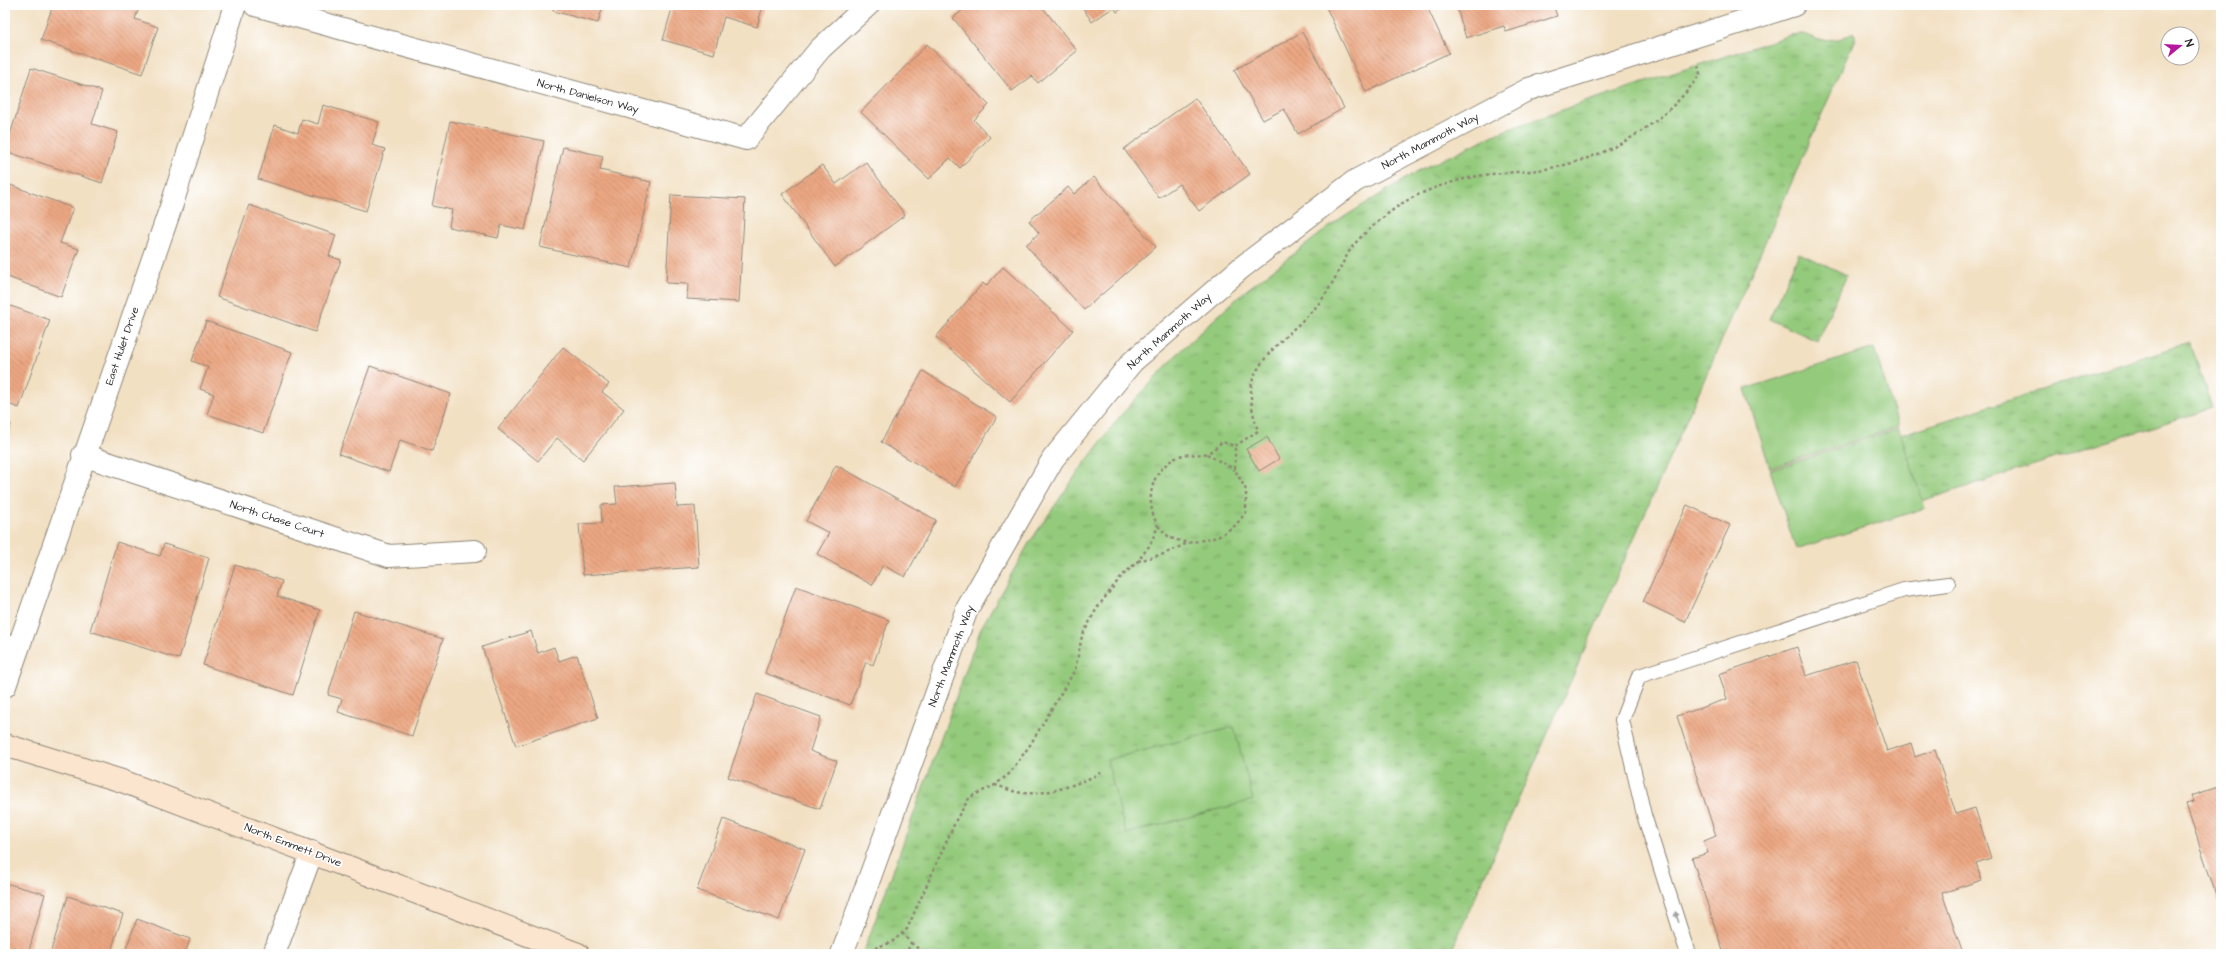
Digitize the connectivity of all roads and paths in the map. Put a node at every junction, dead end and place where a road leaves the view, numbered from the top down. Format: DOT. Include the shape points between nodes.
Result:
graph roads {
  1 [pos="235,5"];
  2 [pos="255,5"];
  3 [pos="868,5"];
  4 [pos="1794,5"];
  5 [pos="1691,37"];
  6 [pos="1235,446"];
  7 [pos="1207,454"];
  8 [pos="83,455"];
  9 [pos="1235,470"];
  10 [pos="1158,526"];
  11 [pos="1188,543"];
  12 [pos="475,551"];
  13 [pos="1137,562"];
  14 [pos="1948,584"];
  15 [pos="5,686"];
  16 [pos="5,745"];
  17 [pos="1103,772"];
  18 [pos="994,785"];
  19 [pos="312,852"];
  20 [pos="902,933"];
  21 [pos="911,943"];
  22 [pos="845,946"];
  23 [pos="875,948"];
  24 [pos="274,954"];
  25 [pos="578,954"];
  26 [pos="892,954"];
  27 [pos="906,954"];
  28 [pos="925,954"];
  29 [pos="1688,954"];
  1 -- 8 [label="street, East Hulet Drive" via="172,204"];
  2 -- 3 [label="street, North Danielson Way" via="746,139 820,49"];
  4 -- 5 [label="street, North Mammoth Way"];
  5 -- 6 [label="path" via="1700,74 1669,110 1632,137 1588,160 1545,169 1458,180 1407,201 1381,220 1351,249 1323,301 1266,358 1253,379 1251,401 1258,431"];
  5 -- 22 [label="street, North Mammoth Way" via="1529,89 1355,181 1241,268 1132,362 1053,459 967,609"];
  6 -- 7 [label="path" via="1222,442"];
  6 -- 9 [label="path"];
  7 -- 9 [label="path"];
  7 -- 10 [label="path" via="1192,453 1179,456 1154,478 1150,498 1152,516"];
  8 -- 12 [label="street, North Chase Court" via="388,556"];
  8 -- 15 [label="street, East Hulet Drive"];
  9 -- 11 [label="path" via="1246,490 1246,512 1236,525 1218,537"];
  10 -- 11 [label="path" via="1170,538"];
  10 -- 13 [label="path" via="1150,545"];
  11 -- 13 [label="path"];
  13 -- 18 [label="path" via="1120,578 1097,608 1082,636 1075,670 1030,745 1009,774"];
  29 -- 14 [label="lane, one-way" via="1644,815 1622,720 1639,676 1904,590"];
  16 -- 19 [label="street, North Emmett Drive" via="122,781"];
  17 -- 18 [label="path" via="1076,785 1050,791 1021,793"];
  18 -- 20 [label="path" via="970,797 957,818 910,922"];
  19 -- 24 [label="street"];
  19 -- 25 [label="street, North Emmett Drive"];
  20 -- 21 [label="path"];
  20 -- 23 [label="path" via="892,942"];
  21 -- 27 [label="path"];
  21 -- 28 [label="path"];
  22 -- 23 [label="path"];
  23 -- 26 [label="path"];
}
